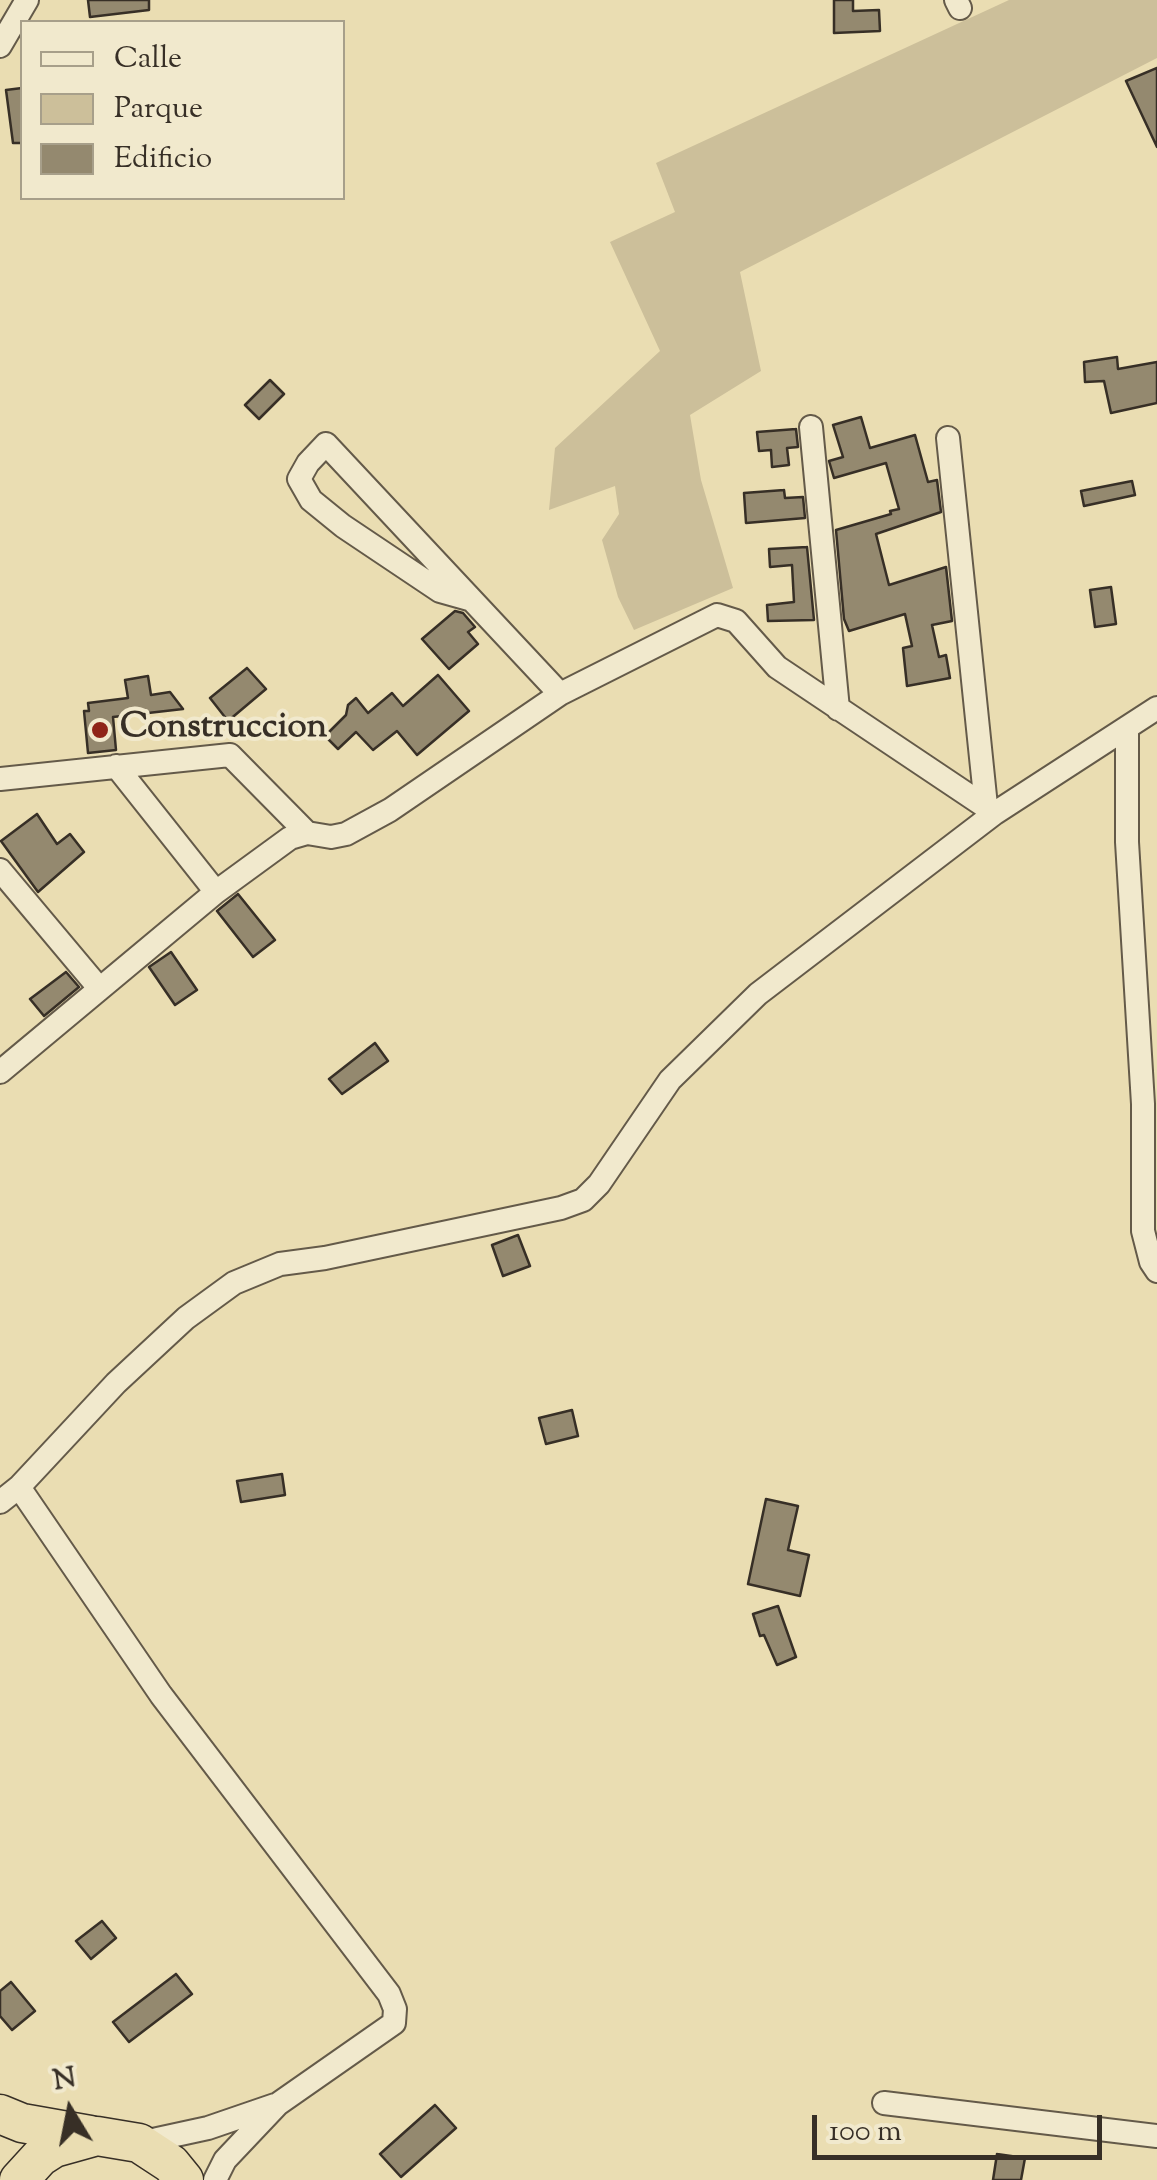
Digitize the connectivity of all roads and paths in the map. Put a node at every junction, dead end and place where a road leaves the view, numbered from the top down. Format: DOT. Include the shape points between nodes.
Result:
graph roads {
  1 [pos="28,0"];
  2 [pos="0,46"];
  3 [pos="811,428"];
  4 [pos="948,438"];
  5 [pos="472,600"];
  6 [pos="560,694"];
  7 [pos="838,709"];
  8 [pos="1155,714"];
  9 [pos="1127,728"];
  10 [pos="116,766"];
  11 [pos="0,778"];
  12 [pos="990,809"];
  13 [pos="307,834"];
  14 [pos="0,870"];
  15 [pos="216,892"];
  16 [pos="99,988"];
  17 [pos="0,1072"];
  18 [pos="1150,1100"];
  19 [pos="1157,1271"];
  20 [pos="20,1488"];
  21 [pos="0,1502"];
  22 [pos="278,2104"];
  23 [pos="884,2104"];
  24 [pos="0,2114"];
  25 [pos="97,2136"];
  26 [pos="1157,2136"];
  27 [pos="139,2143"];
  28 [pos="19,2180"];
  29 [pos="184,2180"];
  30 [pos="215,2180"];
  1 -- 2 [label="street"];
  3 -- 7 [label="street"];
  4 -- 12 [label="street"];
  5 -- 5 [label="street" via="326,444 308,462 299,479 312,500 440,590"];
  5 -- 6 [label="street"];
  6 -- 7 [label="street" via="718,615 736,621 777,667"];
  6 -- 13 [label="street" via="390,810 346,834"];
  7 -- 12 [label="street"];
  8 -- 9 [label="street"];
  9 -- 12 [label="street"];
  9 -- 18 [label="street" via="1127,842"];
  10 -- 11 [label="street"];
  10 -- 13 [label="street" via="230,755"];
  10 -- 15 [label="street"];
  12 -- 20 [label="street" via="758,994 670,1080 583,1200 280,1264 234,1284 116,1382"];
  13 -- 15 [label="street" via="290,838"];
  14 -- 16 [label="street"];
  15 -- 16 [label="street"];
  16 -- 17 [label="street"];
  18 -- 19 [label="street" via="1144,1231"];
  20 -- 21 [label="street"];
  20 -- 22 [label="street" via="161,1695 389,1994 394,2023"];
  22 -- 27 [label="street"];
  22 -- 30 [label="street" via="225,2160"];
  23 -- 26 [label="street"];
  24 -- 25 [label="highway"];
  25 -- 27 [label="highway"];
  25 -- 28 [label="highway" via="54,2148"];
  27 -- 29 [label="highway"];
}
